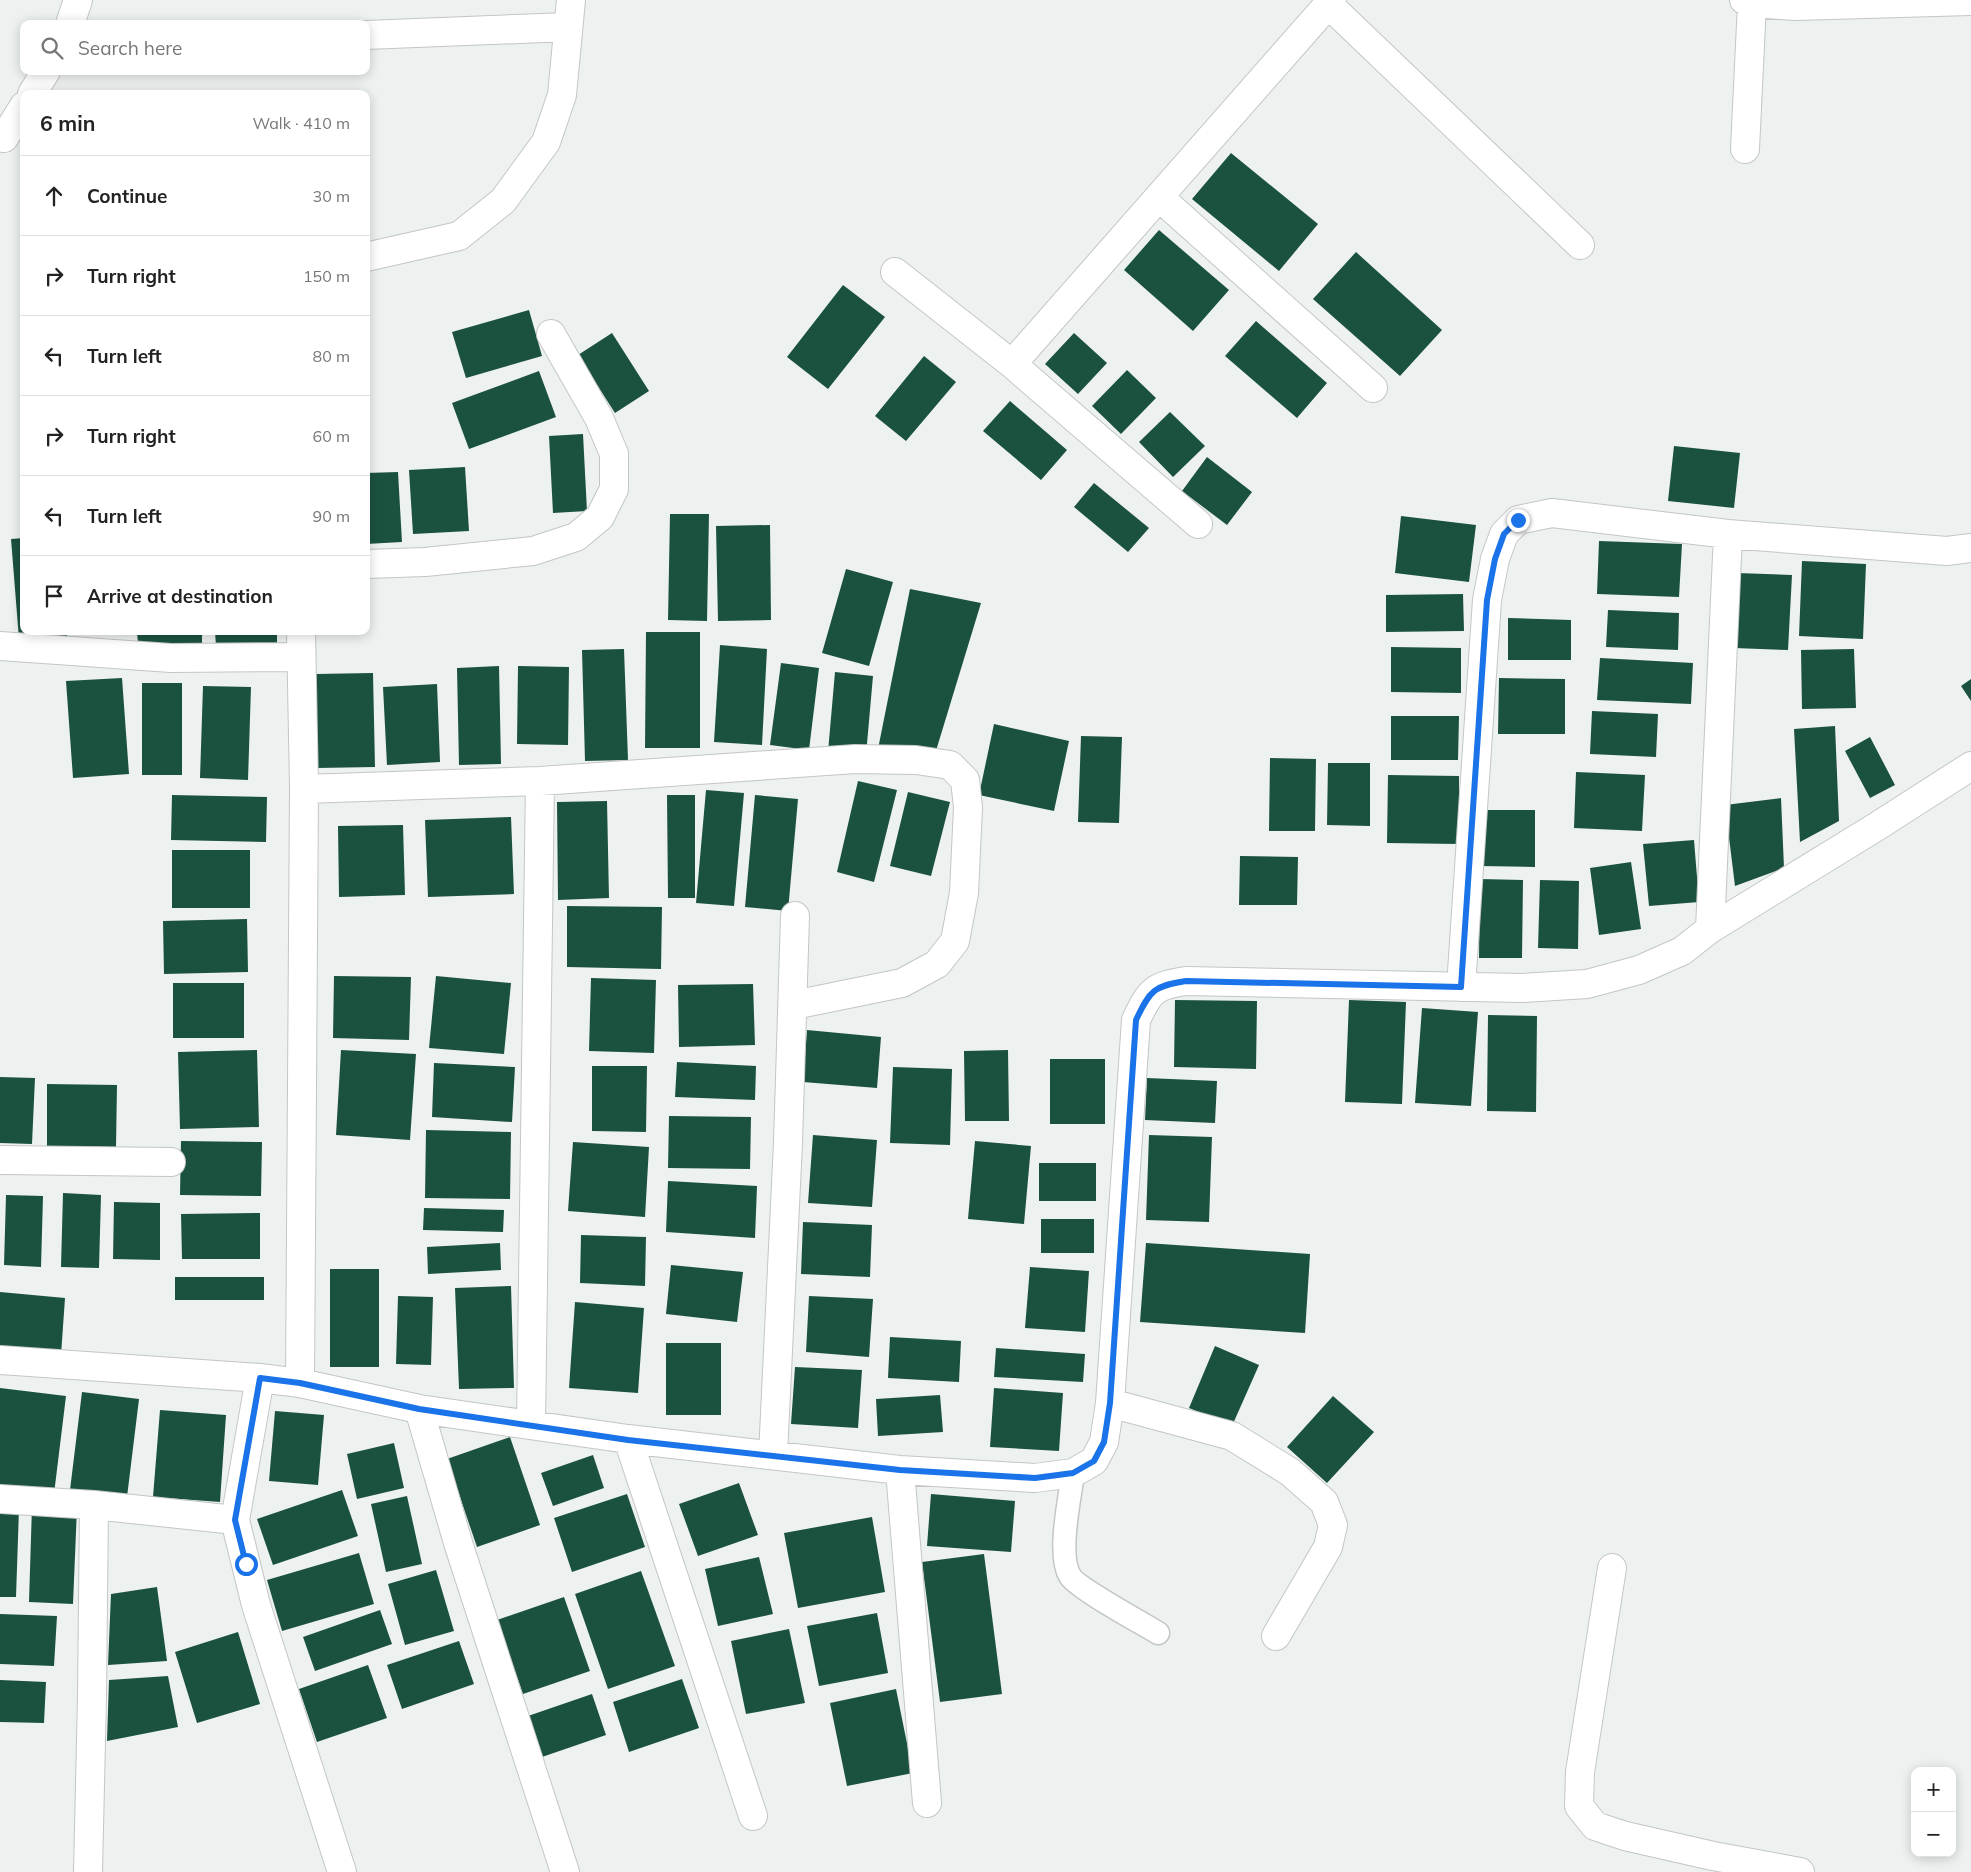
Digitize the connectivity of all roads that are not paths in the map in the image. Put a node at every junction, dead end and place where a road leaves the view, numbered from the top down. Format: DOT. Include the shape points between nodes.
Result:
graph roads {
  1 [pos="78,0"];
  2 [pos="571,0"];
  3 [pos="1748,1"];
  4 [pos="1971,1"];
  5 [pos="1330,2"];
  6 [pos="1837,2"];
  7 [pos="71,20"];
  8 [pos="568,27"];
  9 [pos="370,35"];
  10 [pos="44,75"];
  11 [pos="34,90"];
  12 [pos="20,112"];
  13 [pos="4,138"];
  14 [pos="1745,149"];
  15 [pos="1159,197"];
  16 [pos="1580,245"];
  17 [pos="370,256"];
  18 [pos="895,272"];
  19 [pos="551,334"];
  20 [pos="1012,364"];
  21 [pos="1373,388"];
  22 [pos="1198,524"];
  23 [pos="1728,534"];
  24 [pos="1971,548"];
  25 [pos="370,564"];
  26 [pos="301,644"];
  27 [pos="0,646"];
  28 [pos="1971,766"];
  29 [pos="540,780"];
  30 [pos="304,789"];
  31 [pos="795,916"];
  32 [pos="1710,929"];
  33 [pos="1461,987"];
  34 [pos="794,1005"];
  35 [pos="0,1160"];
  36 [pos="171,1162"];
  37 [pos="0,1360"];
  38 [pos="260,1378"];
  39 [pos="300,1383"];
  40 [pos="1110,1403"];
  41 [pos="419,1409"];
  42 [pos="531,1424"];
  43 [pos="628,1440"];
  44 [pos="773,1456"];
  45 [pos="900,1470"];
  46 [pos="1073,1473"];
  47 [pos="0,1499"];
  48 [pos="94,1506"];
  49 [pos="235,1520"];
  50 [pos="1612,1568"];
  51 [pos="1158,1632"];
  52 [pos="1276,1636"];
  53 [pos="927,1803"];
  54 [pos="753,1816"];
  55 [pos="88,1872"];
  56 [pos="342,1872"];
  57 [pos="564,1872"];
  58 [pos="1800,1872"];
  1 -- 7 [label="street"];
  2 -- 8 [label="street"];
  3 -- 6 [label="street" via="1795,6"];
  3 -- 14 [label="street"];
  4 -- 6 [label="street"];
  5 -- 15 [label="street"];
  5 -- 16 [label="street"];
  8 -- 9 [label="street"];
  8 -- 17 [label="street" via="562,94 546,142 502,201 459,236"];
  10 -- 11 [label="street"];
  12 -- 13 [label="street"];
  15 -- 20 [label="street"];
  15 -- 21 [label="street"];
  18 -- 20 [label="street"];
  19 -- 25 [label="street" via="599,418 614,454 614,489 600,517 576,538 533,551"];
  20 -- 22 [label="street"];
  23 -- 24 [label="street" via="1947,551"];
  23 -- 32 [label="street"];
  23 -- 33 [label="street" via="1552,513 1518,520 1504,534 1487,600"];
  26 -- 27 [label="street" via="171,658"];
  26 -- 30 [label="street"];
  28 -- 32 [label="street"];
  29 -- 30 [label="street"];
  29 -- 34 [label="street" via="855,759 950,764 965,780 968,807 964,893 955,941 937,964 902,983"];
  29 -- 42 [label="street"];
  30 -- 39 [label="street"];
  31 -- 34 [label="street"];
  32 -- 33 [label="street" via="1682,951 1639,970 1587,984"];
  33 -- 40 [label="street" via="1186,981 1164,984 1147,996 1136,1020"];
  34 -- 44 [label="street"];
  35 -- 36 [label="street"];
  37 -- 38 [label="street"];
  38 -- 39 [label="street"];
  38 -- 49 [label="street"];
  39 -- 41 [label="street"];
  40 -- 46 [label="street" via="1104,1442 1094,1461"];
  40 -- 52 [label="street" via="1232,1436 1290,1472 1324,1502 1333,1525 1328,1547"];
  41 -- 42 [label="street"];
  41 -- 57 [label="street" via="459,1546"];
  42 -- 43 [label="street"];
  43 -- 44 [label="street"];
  43 -- 54 [label="street"];
  44 -- 45 [label="street"];
  45 -- 46 [label="street" via="1035,1478"];
  45 -- 53 [label="street"];
  46 -- 51 [label="lane" via="1063,1553 1070,1576"];
  47 -- 48 [label="street"];
  48 -- 49 [label="street"];
  48 -- 55 [label="street"];
  49 -- 56 [label="street" via="256,1605"];
  50 -- 58 [label="street" via="1580,1772 1579,1806 1595,1826 1625,1836"];
}
